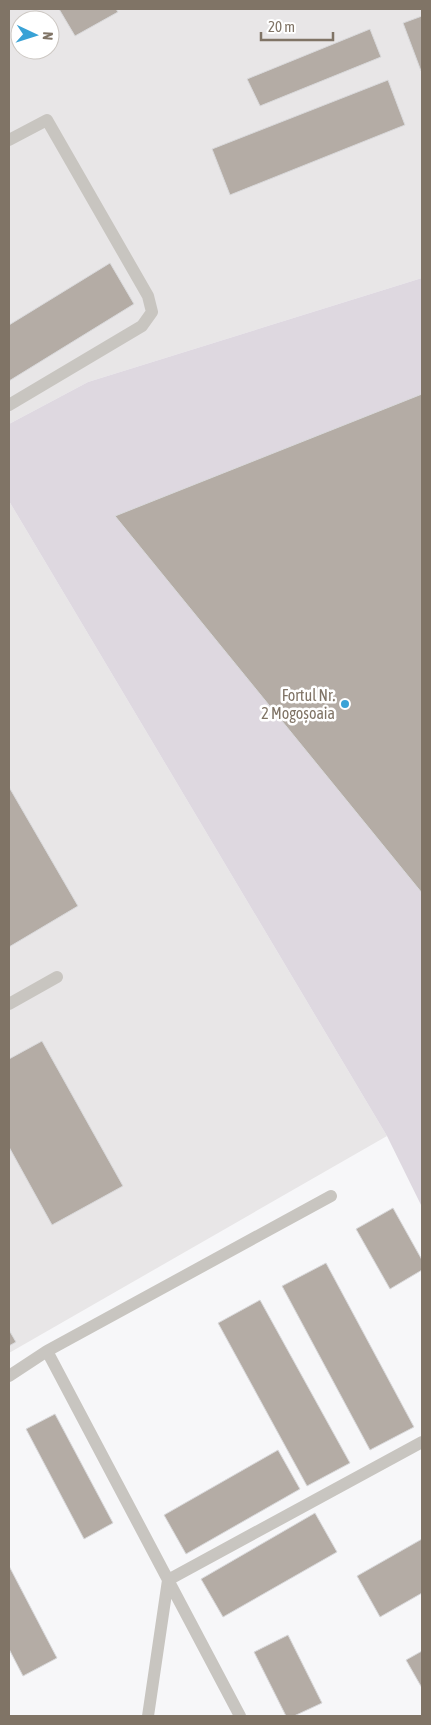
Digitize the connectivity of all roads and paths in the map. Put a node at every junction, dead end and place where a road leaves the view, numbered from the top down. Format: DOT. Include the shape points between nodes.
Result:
graph roads {
  1 [pos="9,140"];
  2 [pos="9,405"];
  3 [pos="56,976"];
  4 [pos="9,1004"];
  5 [pos="331,1196"];
  6 [pos="47,1351"];
  7 [pos="9,1376"];
  8 [pos="422,1442"];
  9 [pos="168,1580"];
  10 [pos="148,1716"];
  11 [pos="240,1716"];
  1 -- 2 [label="lane" via="47,120 148,296 152,312 142,326"];
  3 -- 4 [label="lane"];
  5 -- 6 [label="lane"];
  6 -- 7 [label="lane"];
  6 -- 9 [label="lane"];
  8 -- 9 [label="lane"];
  9 -- 10 [label="lane"];
  9 -- 11 [label="lane"];
}
